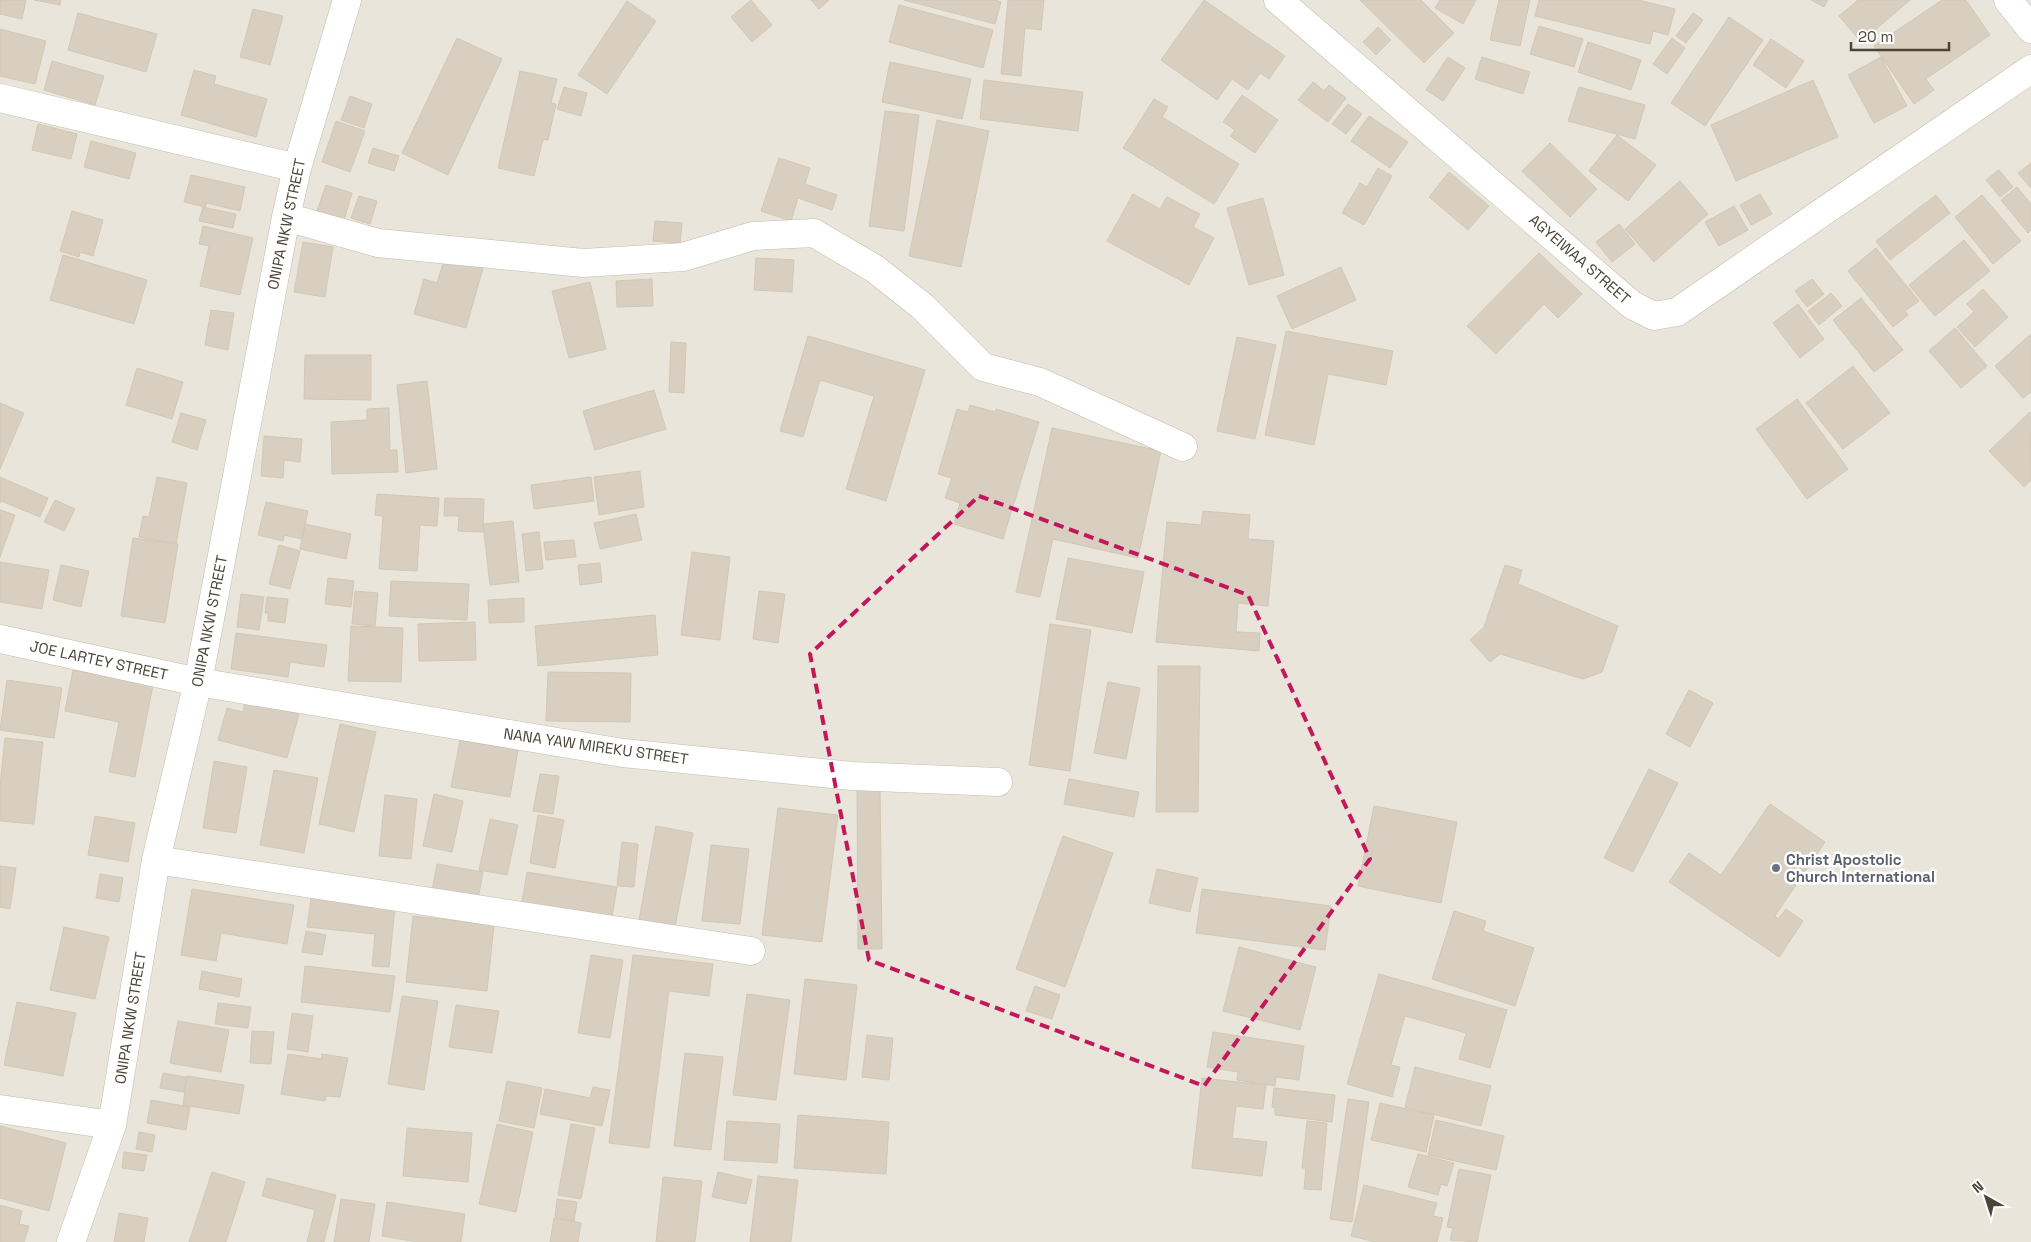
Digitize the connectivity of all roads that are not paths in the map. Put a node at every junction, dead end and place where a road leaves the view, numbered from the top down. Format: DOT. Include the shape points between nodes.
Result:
graph roads {
  1 [pos="347,0"];
  2 [pos="1278,0"];
  3 [pos="2008,0"];
  4 [pos="2031,29"];
  5 [pos="2031,69"];
  6 [pos="0,98"];
  7 [pos="297,168"];
  8 [pos="286,217"];
  9 [pos="1184,447"];
  10 [pos="0,639"];
  11 [pos="198,682"];
  12 [pos="998,782"];
  13 [pos="156,860"];
  14 [pos="751,951"];
  15 [pos="0,1109"];
  16 [pos="112,1125"];
  17 [pos="71,1242"];
  1 -- 7 [label="street, ONIPA NKW STREET"];
  2 -- 5 [label="street, AGYEIWAA STREET" via="1632,305 1654,316 1677,312"];
  3 -- 4 [label="street"];
  6 -- 7 [label="street"];
  7 -- 8 [label="street, ONIPA NKW STREET"];
  8 -- 9 [label="street" via="378,243 583,263 683,257 753,236 814,233 875,269 922,306 983,368 1040,382"];
  8 -- 11 [label="street, ONIPA NKW STREET"];
  10 -- 11 [label="street, JOE LARTEY STREET"];
  11 -- 12 [label="street, NANA YAW MIREKU STREET" via="623,753 852,776"];
  11 -- 13 [label="street, ONIPA NKW STREET"];
  13 -- 14 [label="street"];
  13 -- 16 [label="street, ONIPA NKW STREET"];
  15 -- 16 [label="street"];
  16 -- 17 [label="street, ONIPA NKW STREET"];
}
